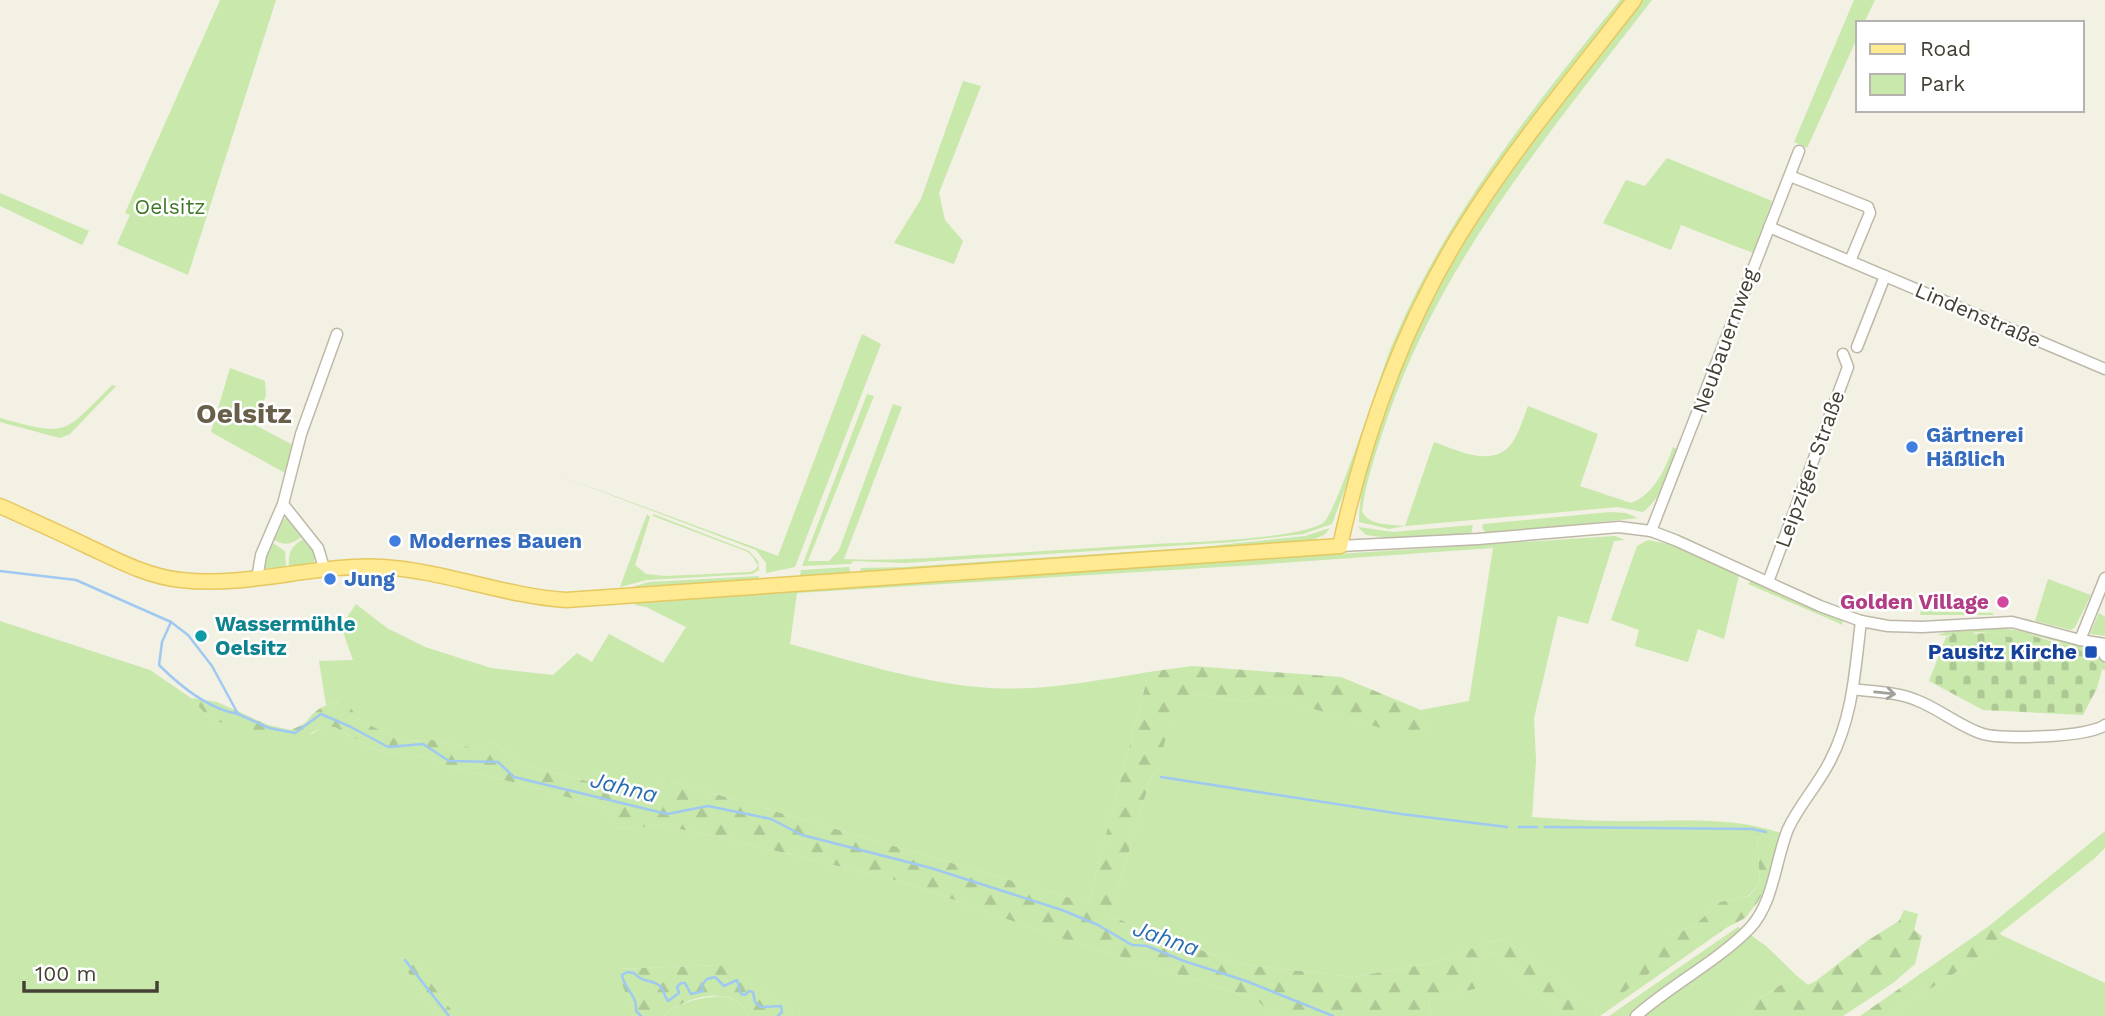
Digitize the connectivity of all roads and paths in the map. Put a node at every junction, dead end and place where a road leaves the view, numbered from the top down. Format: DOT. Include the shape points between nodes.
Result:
graph roads {
  1 [pos="1634,0"];
  2 [pos="1799,151"];
  3 [pos="1790,176"];
  4 [pos="1769,227"];
  5 [pos="1850,261"];
  6 [pos="1885,276"];
  7 [pos="337,334"];
  8 [pos="1857,347"];
  9 [pos="1843,355"];
  10 [pos="2105,369"];
  11 [pos="283,504"];
  12 [pos="0,506"];
  13 [pos="1651,531"];
  14 [pos="1340,546"];
  15 [pos="324,571"];
  16 [pos="2105,578"];
  17 [pos="257,579"];
  18 [pos="1768,582"];
  19 [pos="1861,621"];
  20 [pos="2080,640"];
  21 [pos="2101,644"];
  22 [pos="2105,656"];
  23 [pos="1853,690"];
  24 [pos="2105,725"];
  25 [pos="1636,1016"];
  1 -- 14 [label="main road" via="1533,129 1451,249 1395,367 1354,486"];
  2 -- 3 [label="street, Neubauernweg"];
  3 -- 4 [label="street, Neubauernweg"];
  3 -- 5 [label="street" via="1868,207 1870,213"];
  4 -- 5 [label="street, Lindenstraße"];
  4 -- 13 [label="street, Neubauernweg"];
  5 -- 6 [label="street, Lindenstraße"];
  6 -- 8 [label="street"];
  6 -- 10 [label="street, Lindenstraße"];
  7 -- 11 [label="street" via="301,434"];
  9 -- 18 [label="street, Leipziger Straße" via="1847,367"];
  11 -- 15 [label="street" via="318,548"];
  11 -- 17 [label="street" via="261,555"];
  12 -- 17 [label="main road" via="155,575 192,581"];
  13 -- 14 [label="street" via="1619,527"];
  13 -- 18 [label="street"];
  14 -- 15 [label="main road" via="552,599 414,570 368,567"];
  15 -- 17 [label="main road"];
  16 -- 20 [label="street"];
  18 -- 19 [label="street"];
  19 -- 20 [label="street" via="1922,627 2012,622"];
  19 -- 23 [label="street"];
  20 -- 21 [label="street"];
  21 -- 22 [label="street"];
  23 -- 24 [label="street, one-way" via="1916,700 1974,731 1998,737 2077,733"];
  23 -- 25 [label="street" via="1841,738 1789,827 1771,887 1751,927"];
}
